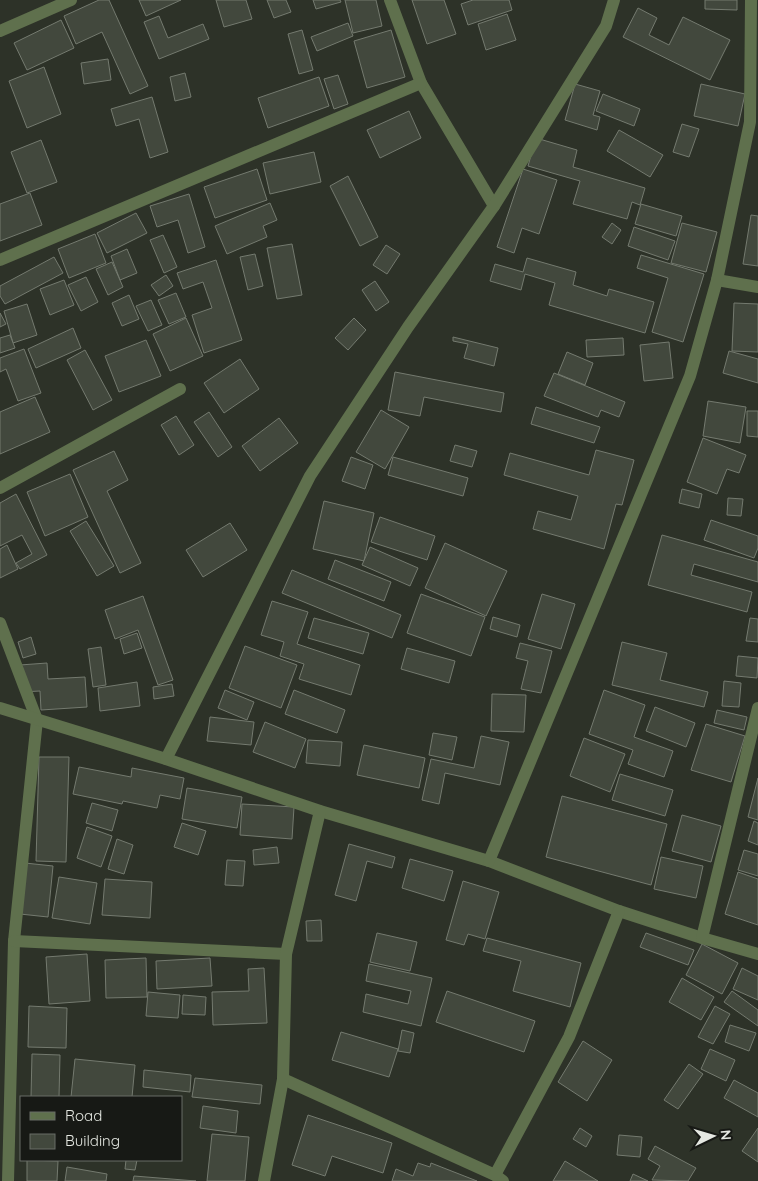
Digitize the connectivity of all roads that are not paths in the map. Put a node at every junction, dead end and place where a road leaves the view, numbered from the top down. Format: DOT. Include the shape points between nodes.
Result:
graph roads {
  1 [pos="71,0"];
  2 [pos="390,0"];
  3 [pos="614,0"];
  4 [pos="751,0"];
  5 [pos="0,31"];
  6 [pos="421,83"];
  7 [pos="494,206"];
  8 [pos="0,260"];
  9 [pos="716,280"];
  10 [pos="758,287"];
  11 [pos="180,390"];
  12 [pos="0,488"];
  13 [pos="0,623"];
  14 [pos="0,708"];
  15 [pos="758,708"];
  16 [pos="37,720"];
  17 [pos="166,759"];
  18 [pos="320,811"];
  19 [pos="489,861"];
  20 [pos="619,911"];
  21 [pos="702,938"];
  22 [pos="14,942"];
  23 [pos="286,954"];
  24 [pos="758,954"];
  25 [pos="6,966"];
  26 [pos="283,1079"];
  27 [pos="499,1178"];
  28 [pos="8,1181"];
  29 [pos="264,1181"];
  1 -- 5 [label="street"];
  2 -- 6 [label="street"];
  3 -- 7 [label="street" via="606,26"];
  4 -- 9 [label="street" via="750,122"];
  6 -- 7 [label="street"];
  6 -- 8 [label="street"];
  7 -- 17 [label="street" via="408,327 310,476"];
  9 -- 10 [label="street"];
  9 -- 19 [label="street" via="690,376"];
  11 -- 12 [label="street"];
  13 -- 16 [label="street"];
  14 -- 16 [label="street"];
  15 -- 21 [label="street"];
  16 -- 17 [label="street"];
  16 -- 22 [label="street"];
  17 -- 18 [label="street"];
  18 -- 19 [label="street"];
  18 -- 23 [label="street"];
  19 -- 20 [label="street"];
  20 -- 21 [label="street"];
  20 -- 27 [label="street" via="569,1038"];
  21 -- 24 [label="street"];
  22 -- 23 [label="street"];
  22 -- 25 [label="street"];
  23 -- 26 [label="street"];
  25 -- 28 [label="street"];
  26 -- 27 [label="street"];
  26 -- 29 [label="street"];
}
